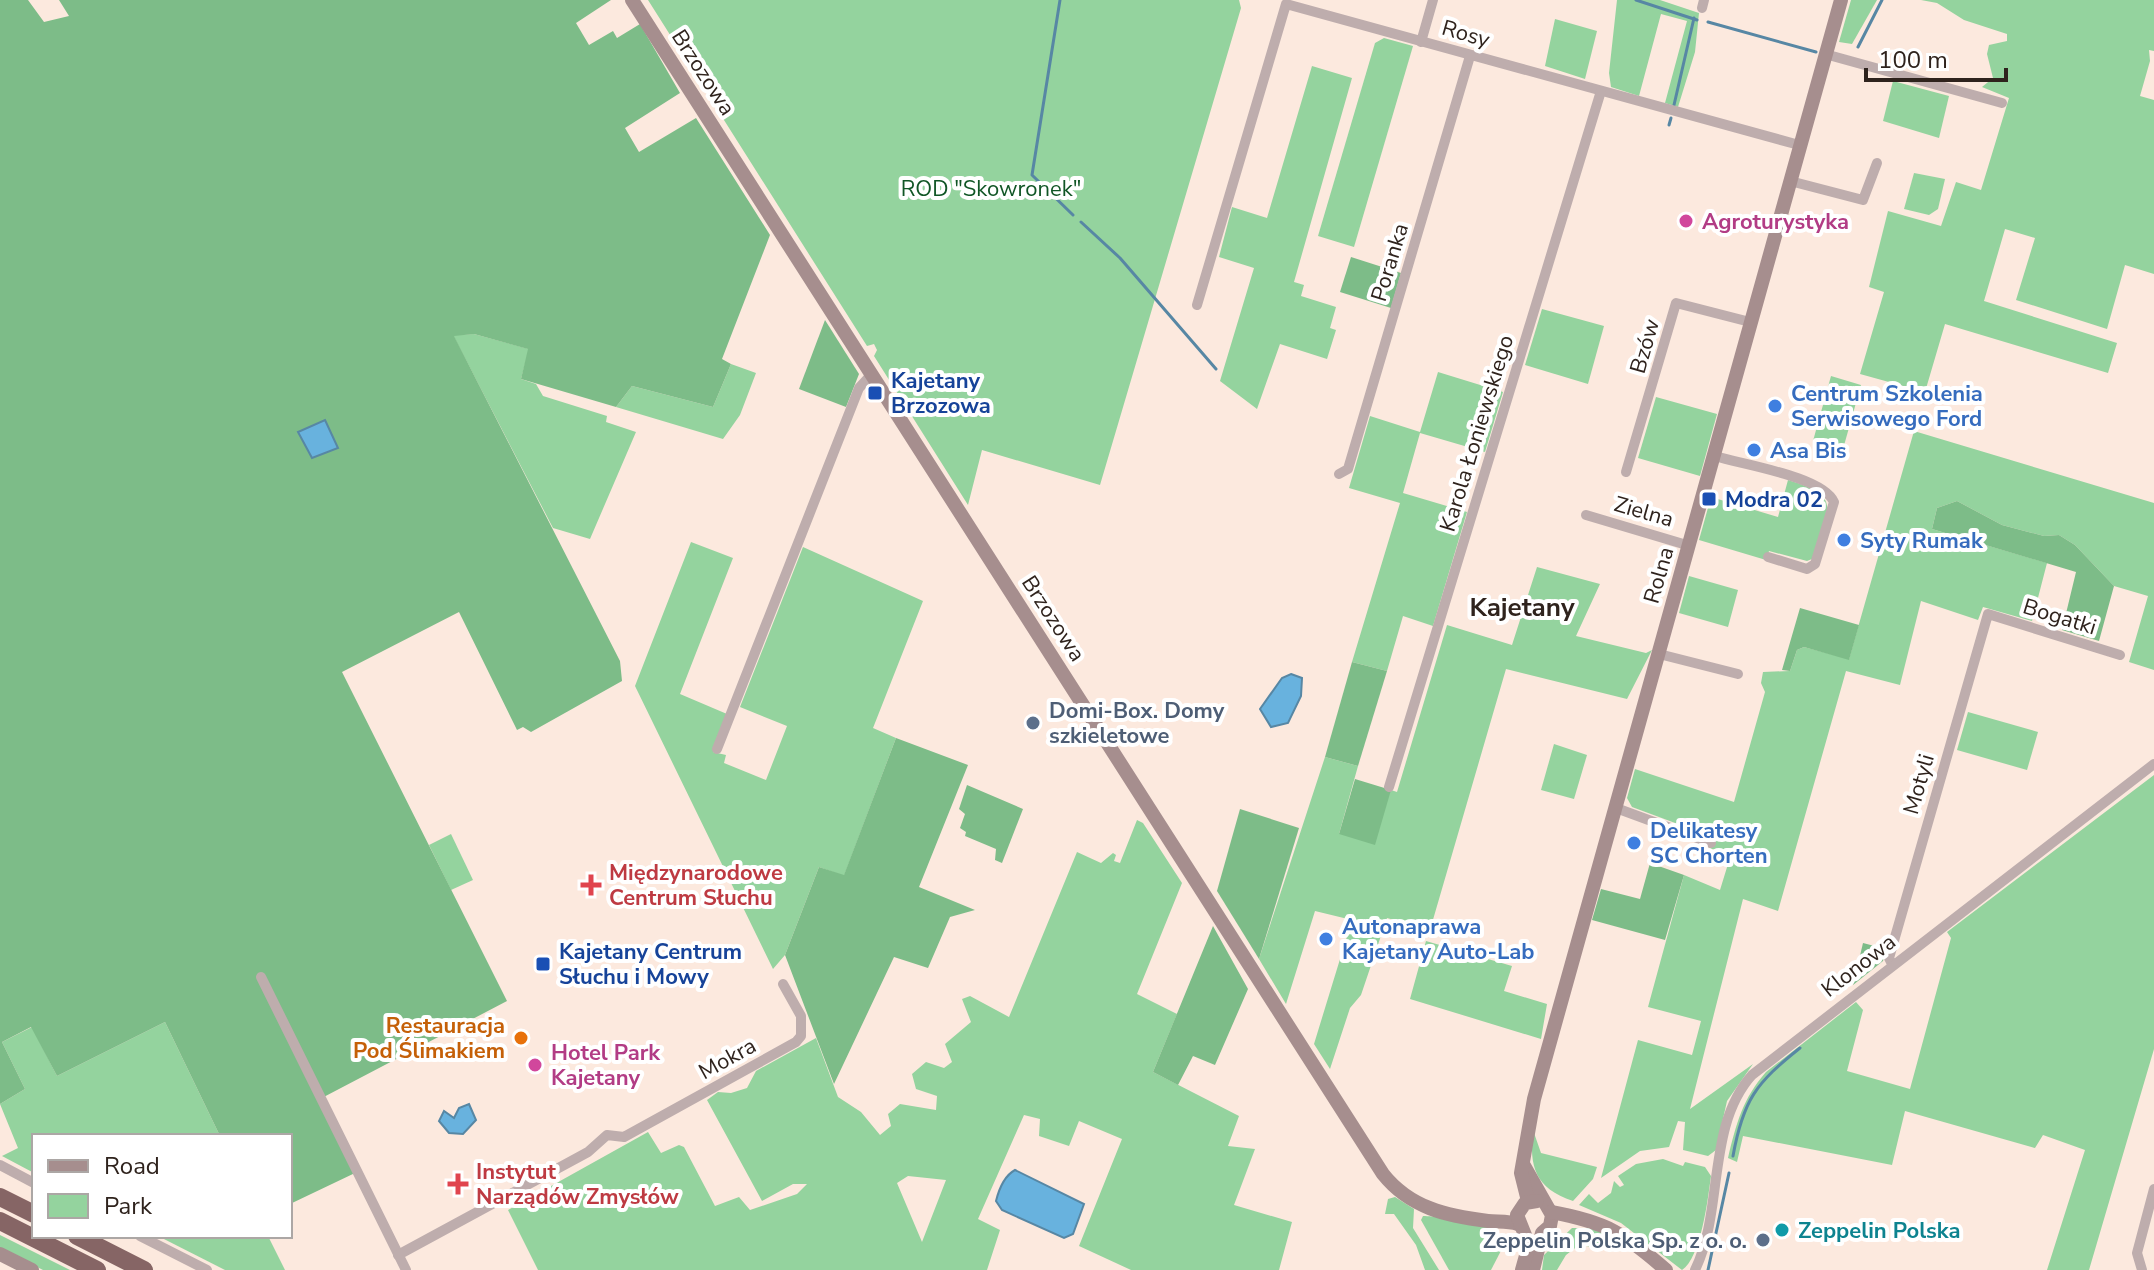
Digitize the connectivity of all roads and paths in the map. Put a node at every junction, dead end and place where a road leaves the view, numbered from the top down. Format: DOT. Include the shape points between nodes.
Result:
graph roads {
  1 [pos="632,0"];
  2 [pos="1433,0"];
  3 [pos="1841,0"];
  4 [pos="1421,42"];
  5 [pos="1825,54"];
  6 [pos="1470,56"];
  7 [pos="1601,91"];
  8 [pos="2002,103"];
  9 [pos="1799,145"];
  10 [pos="1877,163"];
  11 [pos="1790,181"];
  12 [pos="1197,305"];
  13 [pos="1750,322"];
  14 [pos="872,374"];
  15 [pos="1715,456"];
  16 [pos="1626,472"];
  17 [pos="1339,474"];
  18 [pos="1586,515"];
  19 [pos="1690,546"];
  20 [pos="1768,557"];
  21 [pos="1988,614"];
  22 [pos="1659,654"];
  23 [pos="2120,655"];
  24 [pos="1738,674"];
  25 [pos="717,749"];
  26 [pos="2154,764"];
  27 [pos="1389,787"];
  28 [pos="1616,808"];
  29 [pos="1711,843"];
  30 [pos="1892,964"];
  31 [pos="261,977"];
  32 [pos="783,984"];
  33 [pos="0,1165"];
  34 [pos="32,1182"];
  35 [pos="2154,1189"];
  36 [pos="0,1197"];
  37 [pos="32,1213"];
  38 [pos="1534,1218"];
  39 [pos="0,1221"];
  40 [pos="32,1237"];
  41 [pos="34,1238"];
  42 [pos="81,1238"];
  43 [pos="144,1238"];
  44 [pos="0,1254"];
  45 [pos="398,1255"];
  46 [pos="32,1270"];
  47 [pos="97,1270"];
  48 [pos="144,1270"];
  49 [pos="207,1270"];
  50 [pos="406,1270"];
  51 [pos="1522,1270"];
  52 [pos="1533,1270"];
  53 [pos="1666,1270"];
  54 [pos="1695,1270"];
  55 [pos="2142,1270"];
  1 -- 14 [label="street, Brzozowa"];
  2 -- 4 [label="street"];
  3 -- 5 [label="street, Rolna"];
  4 -- 6 [label="street, Rosy"];
  4 -- 12 [label="street, Rosy" via="1286,4"];
  5 -- 8 [label="street"];
  5 -- 9 [label="street, Rolna"];
  6 -- 7 [label="street, Rosy"];
  6 -- 17 [label="street, Poranka" via="1348,469"];
  7 -- 9 [label="street, Rosy"];
  7 -- 27 [label="street, Karola Łoniewskiego"];
  9 -- 11 [label="street, Rolna"];
  10 -- 11 [label="street" via="1863,200"];
  11 -- 13 [label="street, Rolna"];
  13 -- 15 [label="street, Rolna"];
  13 -- 16 [label="street, Bzów" via="1676,303"];
  14 -- 25 [label="street" via="859,388"];
  14 -- 38 [label="street, Brzozowa" via="1383,1174 1405,1196 1444,1214"];
  15 -- 19 [label="street, Rolna"];
  15 -- 20 [label="street" via="1818,485 1832,497 1815,564 1807,569"];
  18 -- 19 [label="street, Zielna"];
  19 -- 22 [label="street, Rolna"];
  21 -- 23 [label="street, Bogatki"];
  21 -- 30 [label="street, Motyli" via="1889,958"];
  22 -- 24 [label="street"];
  22 -- 28 [label="street, Rolna"];
  26 -- 30 [label="street, Klonowa"];
  28 -- 29 [label="street"];
  28 -- 38 [label="street, Rolna" via="1534,1099 1522,1163"];
  30 -- 54 [label="street, Klonowa" via="1761,1066 1740,1091"];
  31 -- 45 [label="street"];
  32 -- 45 [label="street, Mokra" via="802,1020 796,1042 625,1136 607,1135 588,1152"];
  33 -- 34 [label="street"];
  35 -- 55 [label="street" via="2137,1253"];
  36 -- 37 [label="highway"];
  38 -- 51 [label="street"];
  38 -- 52 [label="street"];
  38 -- 53 [label="street, Brzozowa" via="1585,1220 1619,1232"];
  39 -- 40 [label="highway"];
  41 -- 47 [label="highway"];
  42 -- 48 [label="highway"];
  43 -- 49 [label="street"];
  44 -- 46 [label="street"];
  45 -- 50 [label="street"];
}
